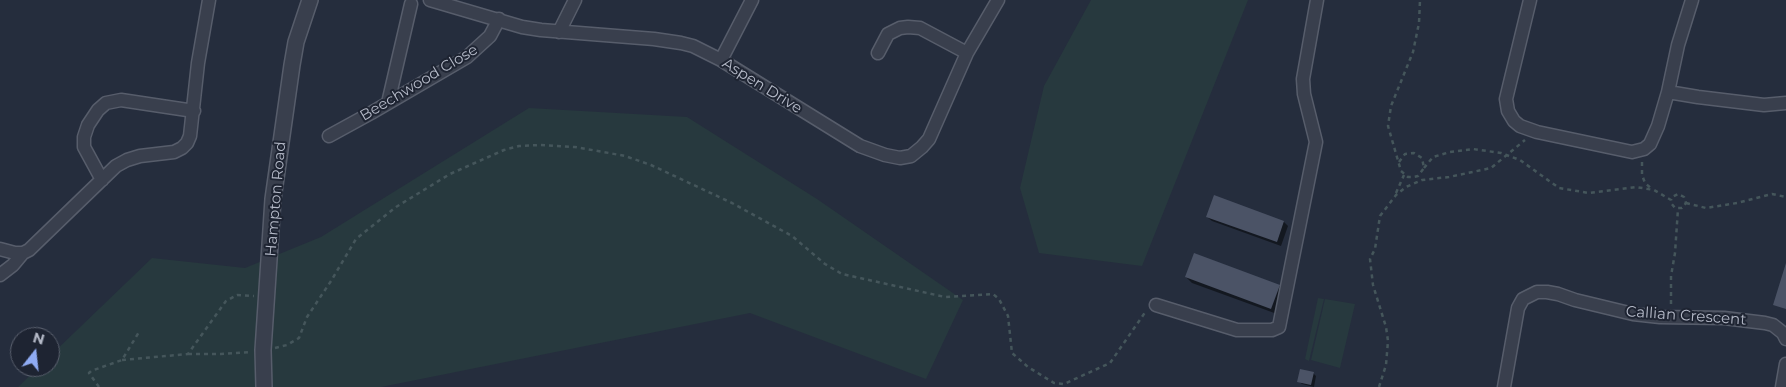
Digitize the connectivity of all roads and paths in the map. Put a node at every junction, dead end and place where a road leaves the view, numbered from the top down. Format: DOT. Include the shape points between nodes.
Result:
graph roads {
  1 [pos="209,0"];
  2 [pos="430,0"];
  3 [pos="575,0"];
  4 [pos="752,0"];
  5 [pos="998,0"];
  6 [pos="1318,0"];
  7 [pos="1420,0"];
  8 [pos="1530,0"];
  9 [pos="1692,0"];
  10 [pos="413,1"];
  11 [pos="307,4"];
  12 [pos="499,19"];
  13 [pos="559,32"];
  14 [pos="878,53"];
  15 [pos="967,53"];
  16 [pos="721,60"];
  17 [pos="1668,92"];
  18 [pos="388,103"];
  19 [pos="1786,103"];
  20 [pos="194,111"];
  21 [pos="1536,132"];
  22 [pos="329,136"];
  23 [pos="1644,149"];
  24 [pos="1506,154"];
  25 [pos="1399,162"];
  26 [pos="1424,168"];
  27 [pos="1404,175"];
  28 [pos="102,180"];
  29 [pos="1654,190"];
  30 [pos="1396,195"];
  31 [pos="1786,197"];
  32 [pos="1671,200"];
  33 [pos="1686,203"];
  34 [pos="1678,209"];
  35 [pos="0,249"];
  36 [pos="23,253"];
  37 [pos="0,275"];
  38 [pos="268,297"];
  39 [pos="1156,305"];
  40 [pos="1670,317"];
  41 [pos="139,332"];
  42 [pos="1786,340"];
  43 [pos="264,350"];
  44 [pos="188,354"];
  45 [pos="122,360"];
  46 [pos="1786,364"];
  47 [pos="99,387"];
  48 [pos="264,387"];
  49 [pos="1379,387"];
  50 [pos="1504,387"];
  51 [pos="1782,387"];
  1 -- 20 [label="street"];
  2 -- 12 [label="street, Aspen Drive"];
  3 -- 13 [label="street"];
  4 -- 16 [label="street"];
  5 -- 15 [label="street, Aspen Drive"];
  6 -- 39 [label="street" via="1303,79 1316,142 1279,327 1237,330"];
  7 -- 25 [label="path" via="1413,52 1391,106 1388,126"];
  8 -- 21 [label="street" via="1506,99 1514,121"];
  9 -- 17 [label="street"];
  10 -- 18 [label="street"];
  11 -- 38 [label="street, Hampton Road" via="296,42 273,199"];
  12 -- 13 [label="street, Aspen Drive" via="522,27"];
  12 -- 18 [label="street, Beechwood Close" via="490,36 467,57"];
  13 -- 16 [label="street, Aspen Drive" via="681,43"];
  14 -- 15 [label="street" via="888,34 908,27 920,28"];
  15 -- 16 [label="street, Aspen Drive" via="929,139 911,156 900,158 860,146"];
  17 -- 19 [label="street" via="1764,105"];
  17 -- 23 [label="street" via="1658,126 1650,144"];
  18 -- 22 [label="street, Beechwood Close"];
  20 -- 28 [label="street" via="190,136 182,148 127,160"];
  20 -- 28 [label="street" via="120,100 106,103 92,117 84,137 84,147"];
  21 -- 23 [label="street" via="1621,151"];
  21 -- 24 [label="path"];
  23 -- 29 [label="path" via="1642,176"];
  24 -- 26 [label="path" via="1473,149 1450,152 1433,157"];
  24 -- 29 [label="path" via="1520,160 1559,188 1589,192 1636,188"];
  24 -- 30 [label="path" via="1491,168 1422,180"];
  25 -- 26 [label="path" via="1405,154 1414,152 1422,158"];
  25 -- 27 [label="path"];
  26 -- 27 [label="path" via="1418,176"];
  27 -- 30 [label="path"];
  28 -- 36 [label="street"];
  29 -- 32 [label="path"];
  30 -- 49 [label="path" via="1380,216 1370,259 1373,285 1388,341 1386,365"];
  31 -- 33 [label="path" via="1772,194 1706,208"];
  32 -- 33 [label="path" via="1678,194"];
  32 -- 34 [label="path"];
  33 -- 34 [label="path"];
  34 -- 40 [label="path"];
  35 -- 36 [label="street"];
  36 -- 37 [label="street"];
  38 -- 43 [label="street, Hampton Road"];
  38 -- 44 [label="path" via="237,294 229,298"];
  39 -- 43 [label="path" via="1147,310 1110,363 1064,384 1054,383 1012,353 1008,316 993,294 945,296 842,274 792,236 651,165 625,156 575,148 519,146 450,174 396,207 356,239 307,317 299,338 287,345"];
  40 -- 42 [label="street, Callian Crescent" via="1765,323 1783,333"];
  40 -- 50 [label="street, Callian Crescent" via="1633,314 1547,292 1529,295 1523,298 1518,308"];
  41 -- 45 [label="path"];
  43 -- 44 [label="path"];
  43 -- 48 [label="street, Hampton Road"];
  44 -- 45 [label="path"];
  45 -- 47 [label="path" via="91,370 89,376"];
  46 -- 51 [label="street"];
}
